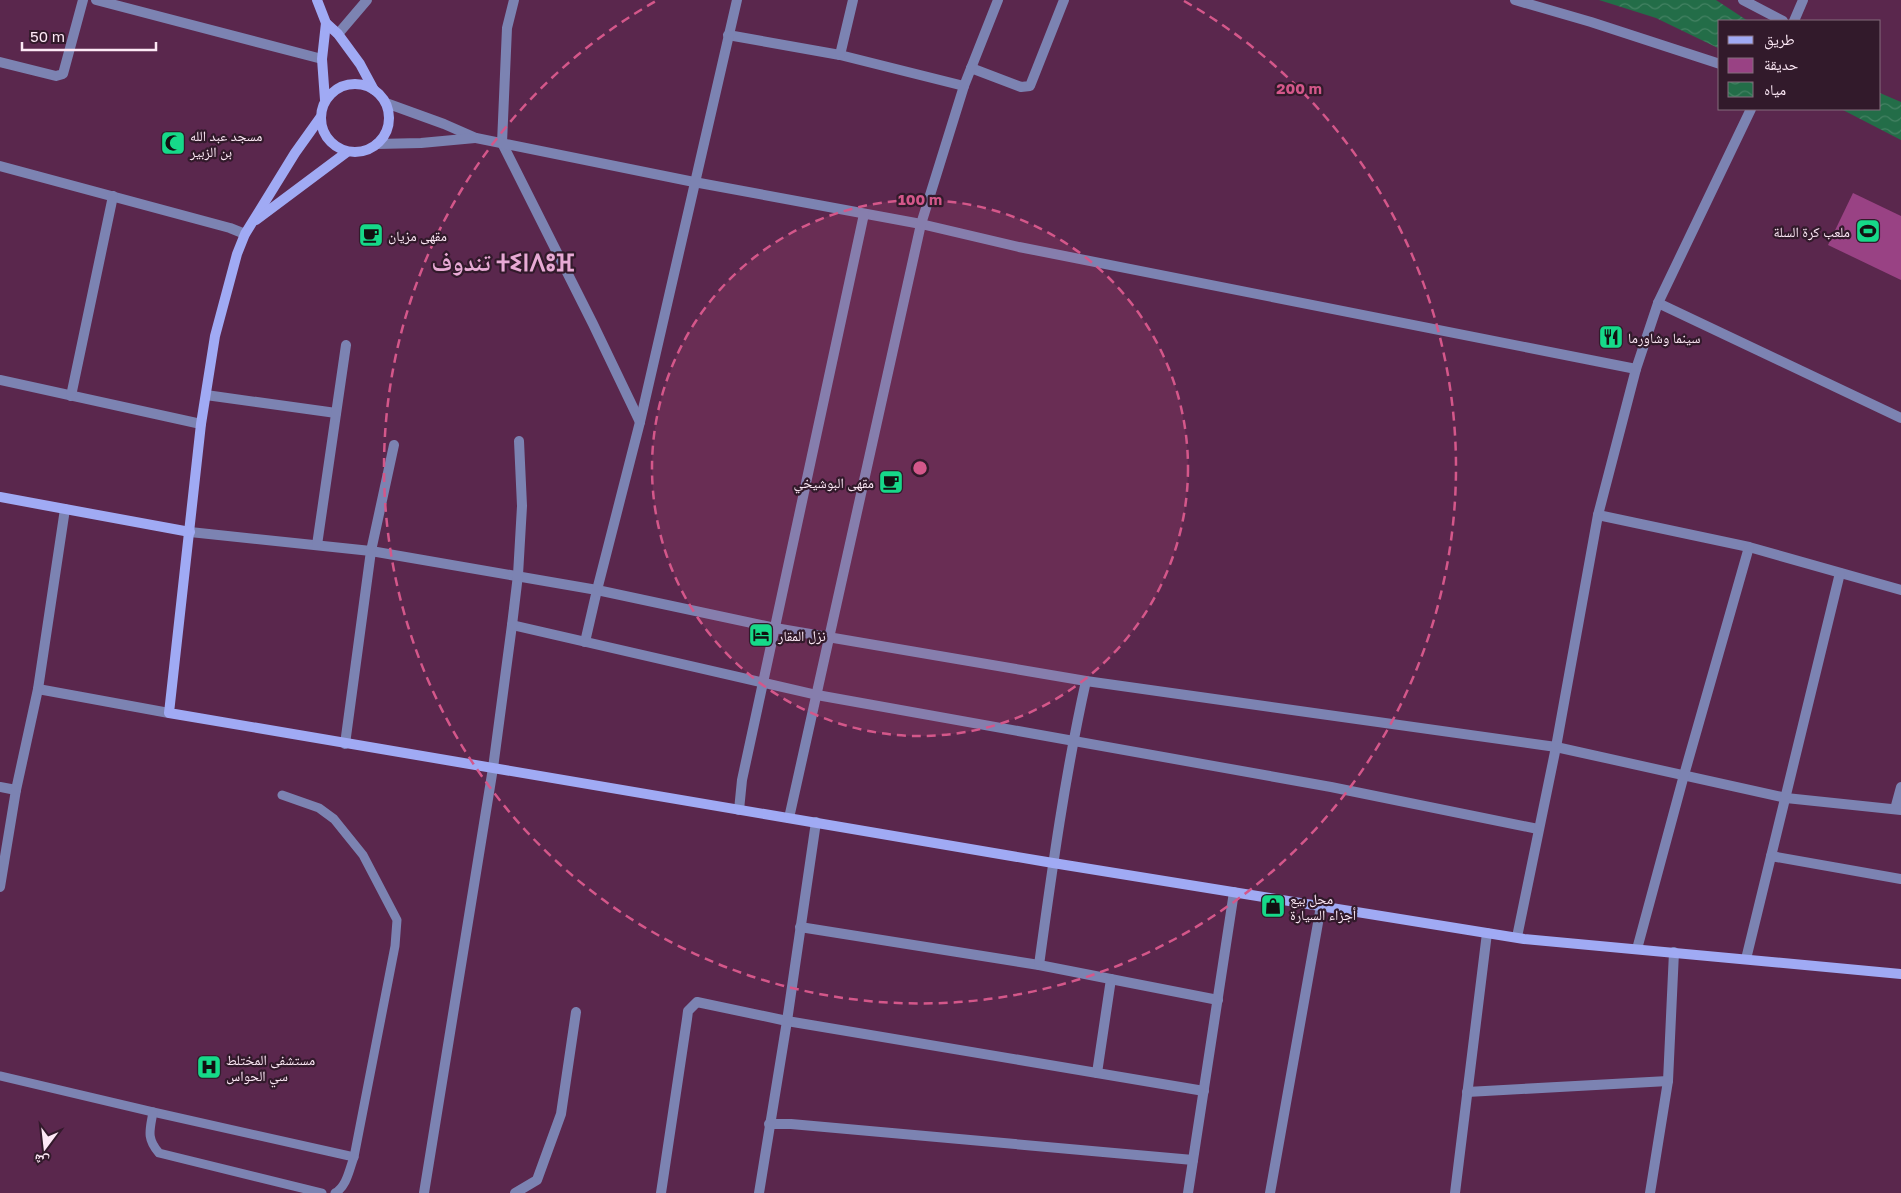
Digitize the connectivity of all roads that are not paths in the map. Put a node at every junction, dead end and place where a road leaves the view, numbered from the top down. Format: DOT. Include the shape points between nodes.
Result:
graph roads {
  1 [pos="83,0"];
  2 [pos="96,0"];
  3 [pos="317,0"];
  4 [pos="367,0"];
  5 [pos="514,0"];
  6 [pos="737,0"];
  7 [pos="853,0"];
  8 [pos="998,0"];
  9 [pos="1064,0"];
  10 [pos="1515,0"];
  11 [pos="1743,0"];
  12 [pos="1803,0"];
  13 [pos="1781,20"];
  14 [pos="1794,20"];
  15 [pos="326,23"];
  16 [pos="338,34"];
  17 [pos="728,35"];
  18 [pos="840,55"];
  19 [pos="322,58"];
  20 [pos="0,62"];
  21 [pos="1718,63"];
  22 [pos="971,68"];
  23 [pos="964,86"];
  24 [pos="375,90"];
  25 [pos="325,100"];
  26 [pos="386,103"];
  27 [pos="1751,110"];
  28 [pos="320,118"];
  29 [pos="476,138"];
  30 [pos="502,143"];
  31 [pos="378,144"];
  32 [pos="348,152"];
  33 [pos="0,166"];
  34 [pos="694,182"];
  35 [pos="113,196"];
  36 [pos="864,214"];
  37 [pos="252,224"];
  38 [pos="921,224"];
  39 [pos="245,234"];
  40 [pos="1658,303"];
  41 [pos="346,345"];
  42 [pos="1636,369"];
  43 [pos="0,380"];
  44 [pos="206,395"];
  45 [pos="71,396"];
  46 [pos="336,413"];
  47 [pos="1901,418"];
  48 [pos="640,422"];
  49 [pos="201,424"];
  50 [pos="519,442"];
  51 [pos="394,445"];
  52 [pos="0,497"];
  53 [pos="65,509"];
  54 [pos="1598,515"];
  55 [pos="190,532"];
  56 [pos="317,545"];
  57 [pos="1749,547"];
  58 [pos="371,551"];
  59 [pos="1840,573"];
  60 [pos="518,575"];
  61 [pos="596,590"];
  62 [pos="1901,590"];
  63 [pos="512,624"];
  64 [pos="775,628"];
  65 [pos="830,638"];
  66 [pos="585,642"];
  67 [pos="1086,681"];
  68 [pos="764,684"];
  69 [pos="38,689"];
  70 [pos="817,695"];
  71 [pos="169,713"];
  72 [pos="1073,741"];
  73 [pos="345,744"];
  74 [pos="1556,747"];
  75 [pos="493,768"];
  76 [pos="1684,775"];
  77 [pos="0,787"];
  78 [pos="1901,787"];
  79 [pos="16,790"];
  80 [pos="282,795"];
  81 [pos="1786,798"];
  82 [pos="739,810"];
  83 [pos="1898,810"];
  84 [pos="789,818"];
  85 [pos="816,822"];
  86 [pos="1538,829"];
  87 [pos="1771,856"];
  88 [pos="1053,863"];
  89 [pos="1901,879"];
  90 [pos="0,887"];
  91 [pos="1234,892"];
  92 [pos="1321,906"];
  93 [pos="800,927"];
  94 [pos="1487,933"];
  95 [pos="1517,937"];
  96 [pos="1636,949"];
  97 [pos="1674,952"];
  98 [pos="1746,959"];
  99 [pos="1039,965"];
  100 [pos="1901,974"];
  101 [pos="1111,979"];
  102 [pos="1218,1000"];
  103 [pos="576,1012"];
  104 [pos="787,1021"];
  105 [pos="1097,1073"];
  106 [pos="0,1076"];
  107 [pos="1668,1081"];
  108 [pos="1204,1091"];
  109 [pos="1467,1092"];
  110 [pos="153,1112"];
  111 [pos="770,1124"];
  112 [pos="354,1157"];
  113 [pos="1193,1160"];
  114 [pos="427,1192"];
  115 [pos="322,1193"];
  116 [pos="335,1193"];
  117 [pos="515,1193"];
  118 [pos="661,1193"];
  119 [pos="759,1193"];
  120 [pos="1188,1193"];
  121 [pos="1270,1193"];
  122 [pos="1455,1193"];
  123 [pos="1650,1193"];
  1 -- 20 [label="street" via="63,74 56,76"];
  2 -- 19 [label="street"];
  3 -- 15 [label="main road"];
  4 -- 16 [label="street"];
  5 -- 30 [label="street" via="507,28"];
  6 -- 17 [label="street"];
  7 -- 18 [label="street"];
  8 -- 22 [label="street"];
  9 -- 22 [label="street" via="1030,86 1021,87"];
  10 -- 21 [label="street"];
  11 -- 13 [label="street"];
  12 -- 14 [label="street"];
  15 -- 16 [label="main road"];
  15 -- 19 [label="main road"];
  16 -- 24 [label="main road"];
  17 -- 18 [label="street"];
  17 -- 34 [label="street"];
  18 -- 23 [label="street"];
  19 -- 25 [label="main road"];
  22 -- 23 [label="street"];
  23 -- 38 [label="street"];
  24 -- 25 [label="main road" via="365,85 342,86"];
  24 -- 26 [label="main road"];
  25 -- 28 [label="main road"];
  26 -- 29 [label="street"];
  26 -- 31 [label="main road" via="389,125"];
  27 -- 40 [label="street"];
  28 -- 32 [label="main road" via="325,136"];
  28 -- 37 [label="main road"];
  29 -- 30 [label="street"];
  29 -- 31 [label="street"];
  30 -- 34 [label="street"];
  30 -- 48 [label="street"];
  31 -- 32 [label="main road" via="369,150"];
  32 -- 37 [label="main road"];
  33 -- 35 [label="street"];
  34 -- 36 [label="street"];
  34 -- 48 [label="street"];
  35 -- 39 [label="street"];
  35 -- 45 [label="street"];
  36 -- 38 [label="street"];
  36 -- 64 [label="street"];
  37 -- 39 [label="main road"];
  38 -- 42 [label="street" via="1029,249"];
  38 -- 65 [label="street"];
  39 -- 44 [label="main road" via="215,336"];
  40 -- 42 [label="street"];
  40 -- 47 [label="street"];
  41 -- 46 [label="street"];
  42 -- 54 [label="street"];
  43 -- 45 [label="street"];
  44 -- 46 [label="street"];
  44 -- 49 [label="main road"];
  45 -- 49 [label="street"];
  46 -- 56 [label="street"];
  48 -- 61 [label="street"];
  49 -- 55 [label="main road"];
  50 -- 60 [label="street" via="522,506"];
  51 -- 58 [label="street"];
  52 -- 53 [label="main road"];
  53 -- 55 [label="main road"];
  53 -- 69 [label="street"];
  54 -- 57 [label="street"];
  54 -- 74 [label="street"];
  55 -- 56 [label="street"];
  55 -- 71 [label="main road"];
  56 -- 58 [label="street"];
  57 -- 59 [label="street"];
  57 -- 76 [label="street"];
  58 -- 60 [label="street"];
  58 -- 73 [label="street"];
  59 -- 62 [label="street"];
  59 -- 81 [label="street"];
  60 -- 61 [label="street"];
  60 -- 63 [label="street"];
  61 -- 64 [label="street"];
  61 -- 66 [label="street"];
  63 -- 66 [label="street"];
  63 -- 75 [label="street"];
  64 -- 65 [label="street"];
  64 -- 68 [label="street"];
  65 -- 67 [label="street"];
  65 -- 70 [label="street"];
  66 -- 68 [label="street"];
  67 -- 72 [label="street"];
  67 -- 74 [label="street"];
  68 -- 70 [label="street"];
  68 -- 82 [label="street" via="742,780"];
  69 -- 71 [label="street"];
  69 -- 79 [label="street"];
  70 -- 72 [label="street"];
  70 -- 84 [label="street"];
  71 -- 73 [label="main road"];
  72 -- 86 [label="street" via="1331,787"];
  72 -- 88 [label="street"];
  73 -- 75 [label="main road"];
  74 -- 76 [label="street"];
  74 -- 86 [label="street"];
  75 -- 82 [label="main road"];
  75 -- 114 [label="street"];
  76 -- 81 [label="street"];
  76 -- 96 [label="street"];
  77 -- 79 [label="street"];
  78 -- 83 [label="street"];
  79 -- 90 [label="street"];
  80 -- 112 [label="lane" via="319,808 334,819 363,855 397,920 395,946"];
  81 -- 83 [label="street"];
  81 -- 87 [label="street"];
  82 -- 84 [label="main road"];
  84 -- 85 [label="main road"];
  85 -- 88 [label="main road"];
  85 -- 93 [label="street"];
  86 -- 95 [label="street"];
  87 -- 89 [label="street"];
  87 -- 98 [label="street"];
  88 -- 91 [label="main road"];
  88 -- 99 [label="street"];
  91 -- 92 [label="main road"];
  91 -- 102 [label="street"];
  92 -- 94 [label="main road"];
  92 -- 121 [label="street"];
  93 -- 99 [label="street"];
  93 -- 104 [label="street"];
  94 -- 95 [label="main road"];
  94 -- 109 [label="street"];
  95 -- 96 [label="main road"];
  96 -- 97 [label="main road"];
  97 -- 98 [label="main road"];
  97 -- 107 [label="street"];
  98 -- 100 [label="main road"];
  99 -- 101 [label="street"];
  101 -- 102 [label="street"];
  101 -- 105 [label="street"];
  102 -- 108 [label="street"];
  103 -- 117 [label="street" via="561,1114 537,1180"];
  104 -- 105 [label="street"];
  104 -- 111 [label="street"];
  104 -- 118 [label="street" via="698,1002 688,1011"];
  105 -- 108 [label="street"];
  106 -- 110 [label="lane"];
  107 -- 109 [label="street"];
  107 -- 123 [label="street"];
  108 -- 113 [label="street"];
  109 -- 122 [label="street"];
  110 -- 112 [label="lane"];
  110 -- 115 [label="lane" via="149,1136 151,1144 159,1152"];
  111 -- 113 [label="street"];
  111 -- 119 [label="street"];
  112 -- 116 [label="lane" via="342,1188"];
  113 -- 120 [label="street"];
}
